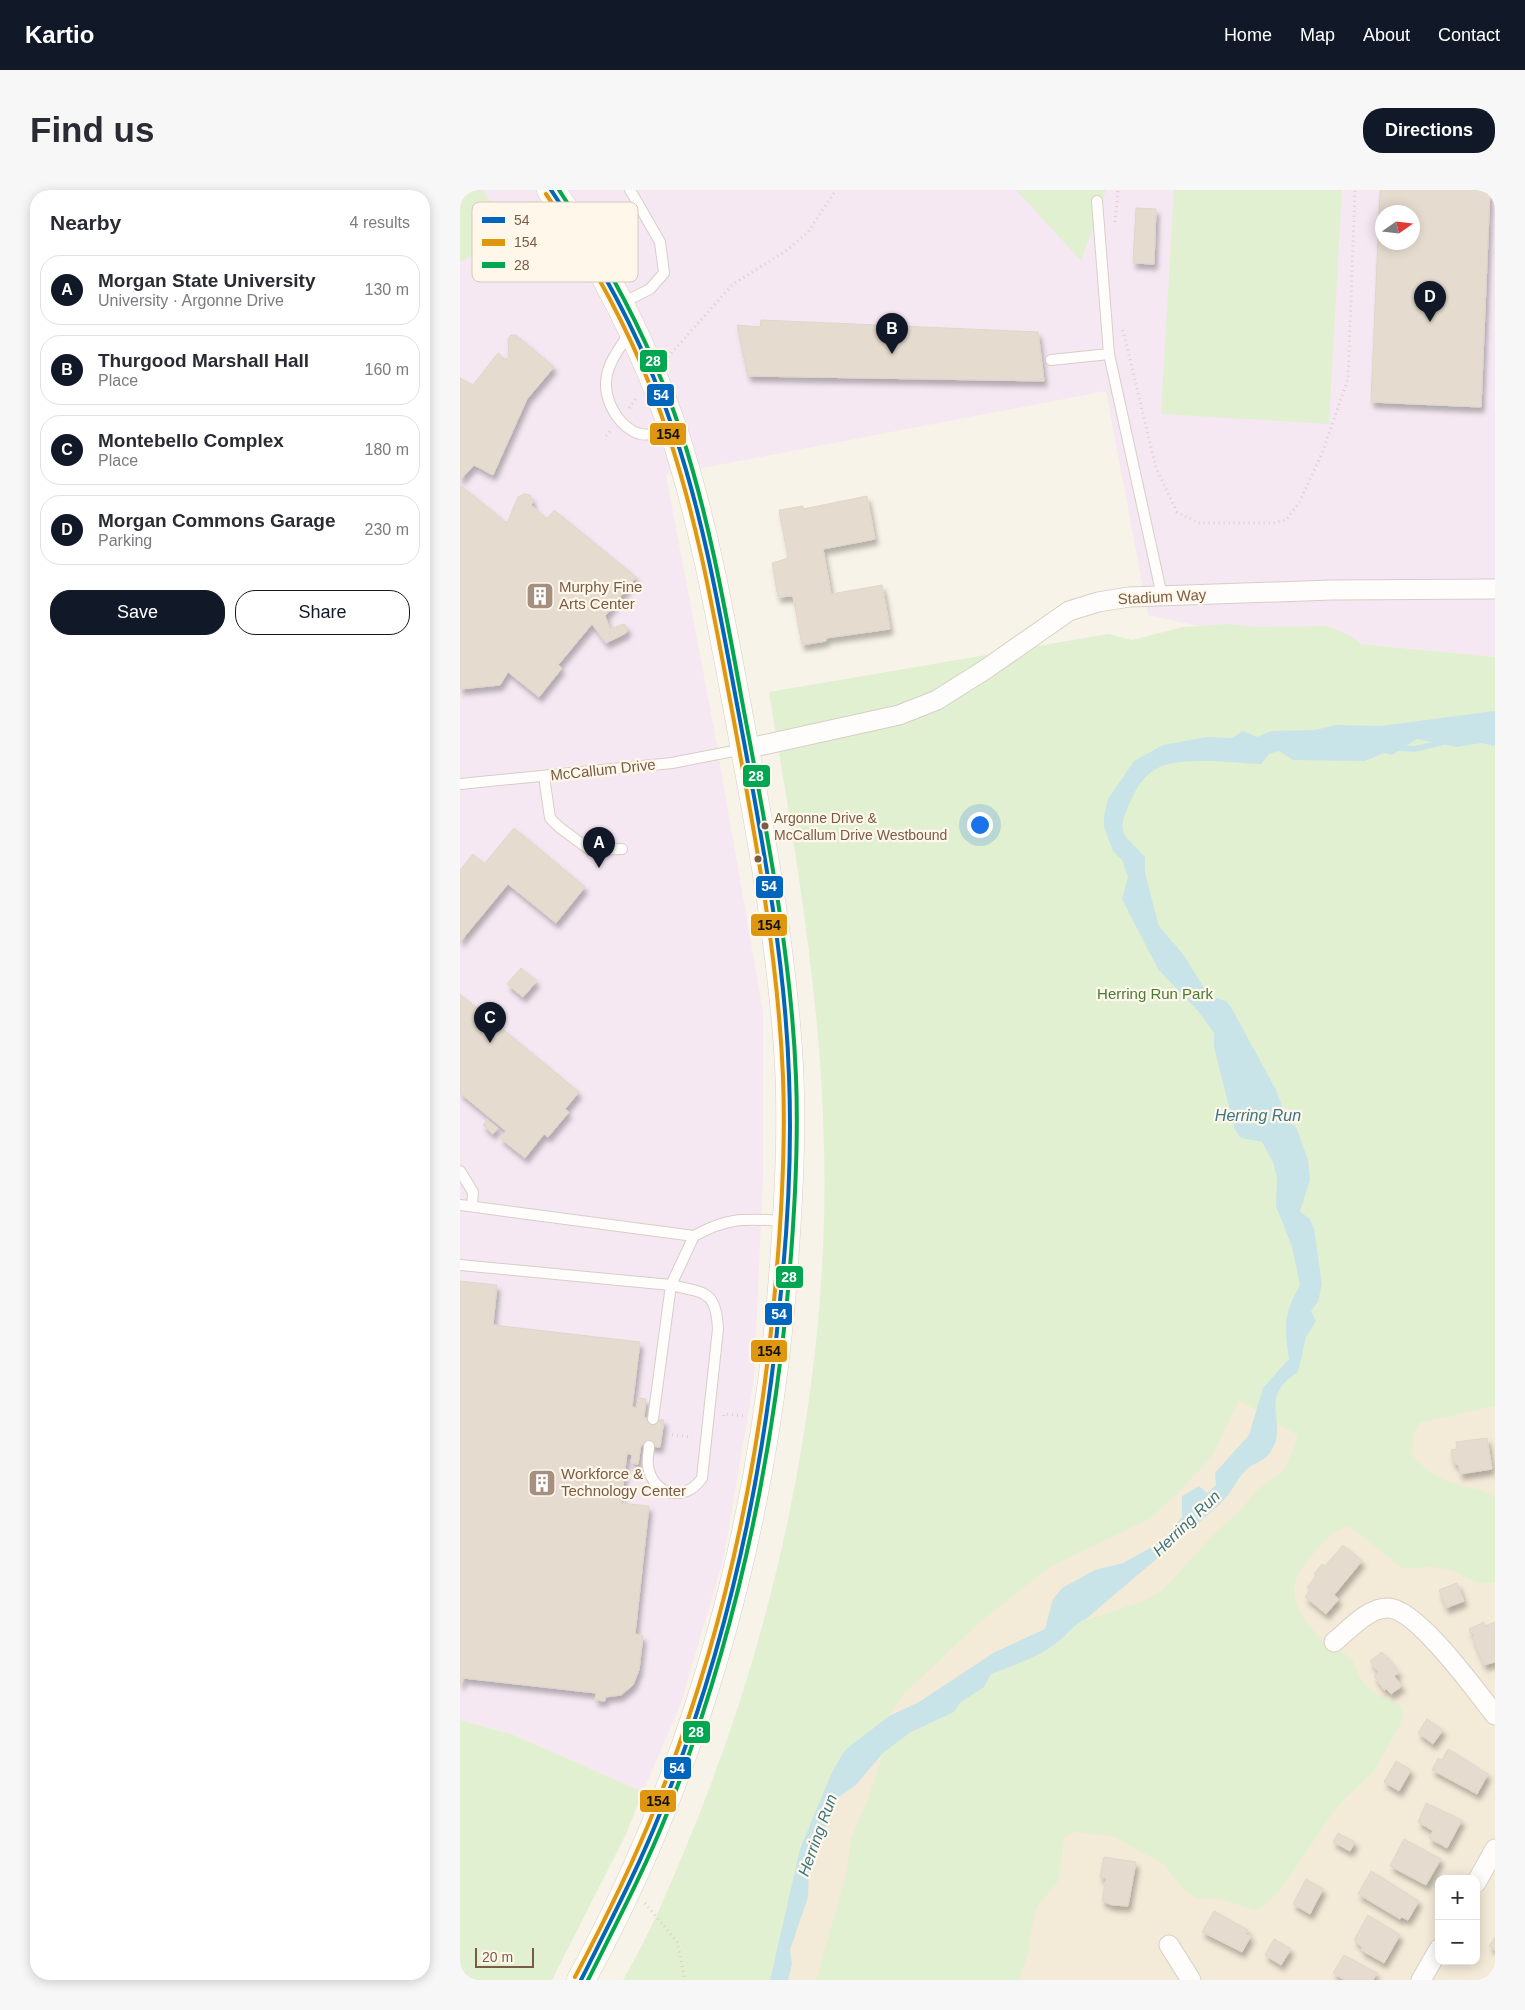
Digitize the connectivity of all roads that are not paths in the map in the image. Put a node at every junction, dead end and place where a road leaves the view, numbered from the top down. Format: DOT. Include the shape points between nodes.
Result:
graph roads {
  1 [pos="551,190"];
  2 [pos="630,190"];
  3 [pos="1097,201"];
  4 [pos="559,202"];
  5 [pos="637,202"];
  6 [pos="638,204"];
  7 [pos="608,282"];
  8 [pos="620,304"];
  9 [pos="632,331"];
  10 [pos="1110,354"];
  11 [pos="1051,360"];
  12 [pos="674,431"];
  13 [pos="1495,589"];
  14 [pos="1162,596"];
  15 [pos="745,749"];
  16 [pos="544,776"];
  17 [pos="460,784"];
  18 [pos="622,849"];
  19 [pos="460,1171"];
  20 [pos="460,1205"];
  21 [pos="472,1206"];
  22 [pos="787,1221"];
  23 [pos="694,1236"];
  24 [pos="460,1265"];
  25 [pos="671,1285"];
  26 [pos="653,1419"];
  27 [pos="649,1446"];
  28 [pos="1334,1642"];
  29 [pos="1493,1709"];
  30 [pos="1495,1849"];
  31 [pos="1480,1875"];
  32 [pos="1169,1945"];
  33 [pos="1435,1956"];
  34 [pos="581,1980"];
  35 [pos="1191,1980"];
  36 [pos="1421,1980"];
  1 -- 4 [label="main road"];
  2 -- 5 [label="lane"];
  3 -- 10 [label="lane"];
  6 -- 8 [label="lane" via="660,242 664,273 650,289"];
  7 -- 8 [label="main road"];
  8 -- 9 [label="main road"];
  9 -- 12 [label="main road"];
  9 -- 12 [label="lane" via="613,354 604,382 610,406 628,428 642,434"];
  10 -- 11 [label="lane"];
  10 -- 14 [label="lane"];
  12 -- 15 [label="main road" via="696,506 713,582"];
  13 -- 14 [label="street, Stadium Way"];
  14 -- 15 [label="street, Stadium Way" via="1098,602 1069,611 937,700 899,715"];
  15 -- 16 [label="lane, McCallum Drive" via="672,763"];
  15 -- 22 [label="main road" via="776,944 788,1050 790,1144"];
  16 -- 17 [label="lane, McCallum Drive"];
  16 -- 18 [label="lane" via="550,818 559,827 590,850"];
  19 -- 21 [label="lane" via="473,1192"];
  20 -- 21 [label="lane"];
  21 -- 23 [label="lane"];
  22 -- 23 [label="lane" via="733,1220"];
  22 -- 34 [label="main road" via="781,1312 768,1418 740,1564 688,1739 646,1851"];
  23 -- 25 [label="lane"];
  24 -- 25 [label="lane"];
  25 -- 26 [label="lane"];
  25 -- 27 [label="lane" via="707,1293 718,1311 702,1478 687,1492 675,1494 665,1491 653,1480 648,1465"];
  28 -- 29 [label="street" via="1365,1616 1387,1608 1402,1611 1424,1629"];
  30 -- 31 [label="street"];
  32 -- 35 [label="street"];
  33 -- 36 [label="street"];
}
